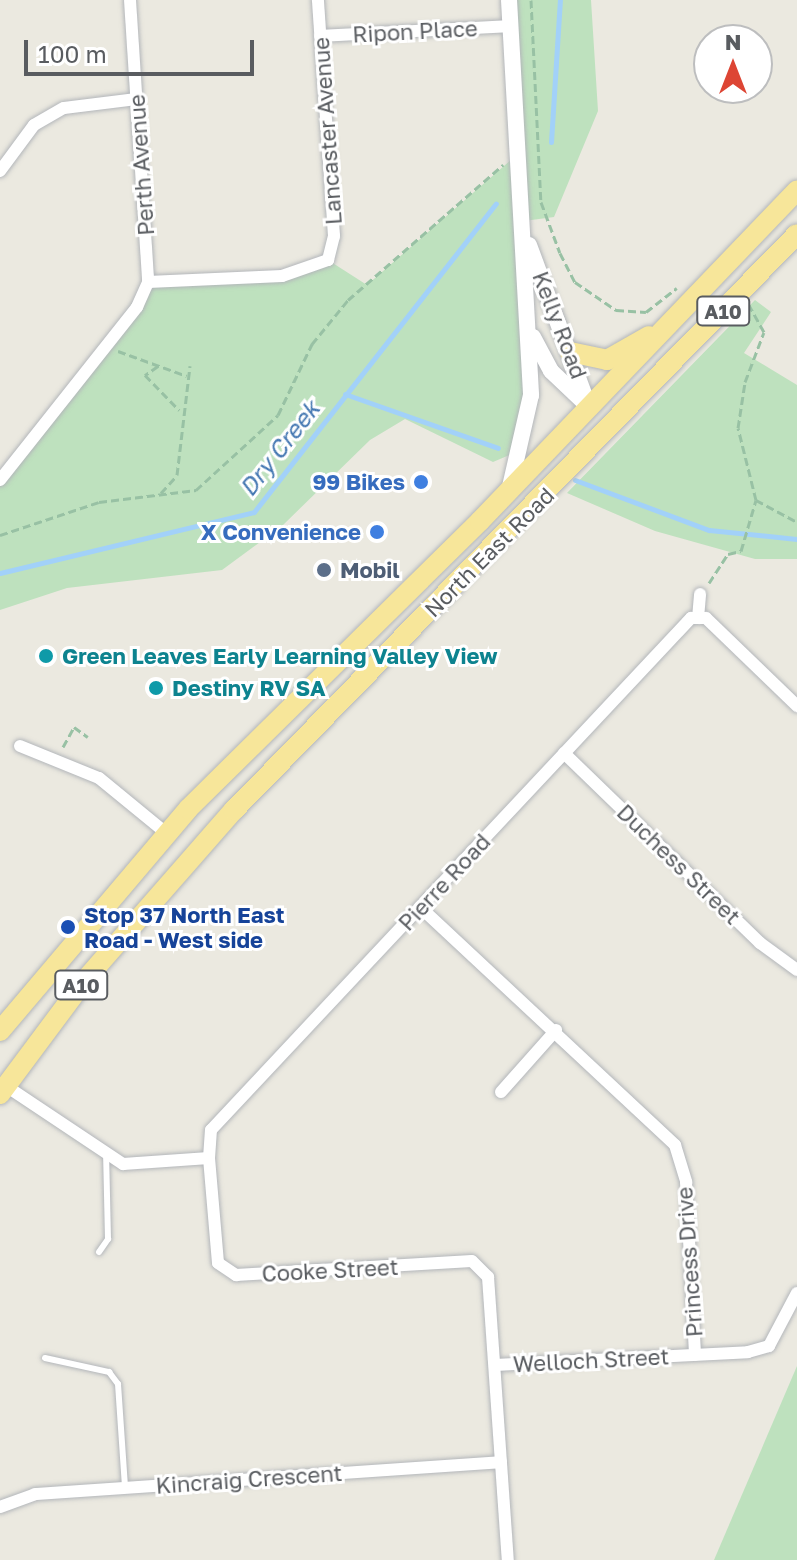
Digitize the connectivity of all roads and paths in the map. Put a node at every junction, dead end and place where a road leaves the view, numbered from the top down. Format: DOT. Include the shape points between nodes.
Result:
graph roads {
  1 [pos="130,0"];
  2 [pos="318,0"];
  3 [pos="509,0"];
  4 [pos="531,0"];
  5 [pos="511,26"];
  6 [pos="320,36"];
  7 [pos="136,99"];
  8 [pos="519,164"];
  9 [pos="0,171"];
  10 [pos="797,190"];
  11 [pos="524,232"];
  12 [pos="797,234"];
  13 [pos="148,282"];
  14 [pos="682,284"];
  15 [pos="746,303"];
  16 [pos="527,320"];
  17 [pos="665,330"];
  18 [pos="103,351"];
  19 [pos="570,352"];
  20 [pos="158,366"];
  21 [pos="190,366"];
  22 [pos="187,376"];
  23 [pos="650,389"];
  24 [pos="589,407"];
  25 [pos="179,410"];
  26 [pos="580,459"];
  27 [pos="0,480"];
  28 [pos="510,488"];
  29 [pos="161,493"];
  30 [pos="756,500"];
  31 [pos="797,522"];
  32 [pos="0,535"];
  33 [pos="700,594"];
  34 [pos="698,618"];
  35 [pos="797,706"];
  36 [pos="88,737"];
  37 [pos="20,746"];
  38 [pos="63,747"];
  39 [pos="564,753"];
  40 [pos="215,831"];
  41 [pos="166,833"];
  42 [pos="169,881"];
  43 [pos="420,907"];
  44 [pos="797,970"];
  45 [pos="556,1030"];
  46 [pos="0,1031"];
  47 [pos="3,1090"];
  48 [pos="501,1092"];
  49 [pos="106,1154"];
  50 [pos="209,1158"];
  51 [pos="99,1252"];
  52 [pos="797,1293"];
  53 [pos="695,1355"];
  54 [pos="45,1358"];
  55 [pos="495,1365"];
  56 [pos="501,1462"];
  57 [pos="125,1488"];
  58 [pos="0,1507"];
  59 [pos="508,1560"];
  1 -- 7 [label="street, Perth Avenue"];
  2 -- 6 [label="street, Lancaster Avenue"];
  3 -- 5 [label="street, Kelly Road"];
  4 -- 14 [label="path" via="540,185 560,253 575,282 616,310 646,312"];
  5 -- 6 [label="street, Ripon Place"];
  5 -- 8 [label="street, Kelly Road"];
  6 -- 13 [label="street, Lancaster Avenue" via="334,236 328,260 282,276"];
  7 -- 9 [label="street" via="64,108 34,125"];
  7 -- 13 [label="street, Perth Avenue"];
  8 -- 11 [label="street, Kelly Road"];
  8 -- 29 [label="path" via="501,166 348,300 312,344 278,415 235,460 196,490"];
  10 -- 17 [label="highway, North East Road / A10"];
  11 -- 16 [label="street, Kelly Road"];
  11 -- 19 [label="street, Kelly Road"];
  12 -- 23 [label="highway, North East Road / A10"];
  13 -- 18 [label="street"];
  15 -- 30 [label="path" via="763,323 738,428"];
  16 -- 24 [label="street, Kelly Road" via="551,371"];
  16 -- 28 [label="street, Kelly Road" via="530,416"];
  17 -- 19 [label="highway" via="607,360"];
  17 -- 24 [label="highway, North East Road / A10"];
  18 -- 20 [label="path" via="141,354"];
  18 -- 27 [label="street"];
  19 -- 24 [label="street, Kelly Road"];
  20 -- 22 [label="path"];
  20 -- 25 [label="path" via="145,375"];
  21 -- 22 [label="path"];
  22 -- 25 [label="path"];
  23 -- 24 [label="highway"];
  23 -- 26 [label="highway, North East Road / A10"];
  24 -- 26 [label="highway"];
  24 -- 28 [label="highway, North East Road / A10"];
  25 -- 29 [label="path" via="177,475"];
  26 -- 40 [label="highway, North East Road / A10"];
  28 -- 41 [label="highway, North East Road / A10"];
  29 -- 32 [label="path" via="99,502"];
  30 -- 31 [label="path"];
  30 -- 33 [label="path" via="744,542"];
  33 -- 34 [label="street"];
  34 -- 35 [label="street"];
  34 -- 39 [label="street, Pierre Road"];
  36 -- 38 [label="path" via="74,727"];
  37 -- 41 [label="street" via="99,778"];
  39 -- 43 [label="street, Pierre Road"];
  39 -- 44 [label="street, Duchess Street" via="760,943"];
  40 -- 41 [label="highway" via="189,838"];
  40 -- 42 [label="highway, North East Road / A10"];
  41 -- 42 [label="highway"];
  41 -- 46 [label="highway, North East Road / A10"];
  42 -- 47 [label="highway, North East Road / A10"];
  43 -- 45 [label="street, Princess Drive"];
  43 -- 50 [label="street, Pierre Road" via="211,1130"];
  45 -- 48 [label="street"];
  45 -- 53 [label="street, Princess Drive" via="675,1145 686,1182"];
  47 -- 49 [label="street"];
  49 -- 50 [label="street" via="123,1164"];
  49 -- 51 [label="lane" via="108,1239"];
  50 -- 55 [label="street, Cooke Street" via="218,1263 236,1275 472,1261 488,1277"];
  52 -- 53 [label="street, Welloch Street" via="769,1346"];
  53 -- 55 [label="street, Welloch Street"];
  54 -- 57 [label="lane" via="109,1372 118,1384"];
  55 -- 56 [label="street, Cooke Street"];
  56 -- 57 [label="street, Kincraig Crescent"];
  56 -- 59 [label="street, Cooke Street"];
  57 -- 58 [label="street, Kincraig Crescent" via="35,1494"];
}
